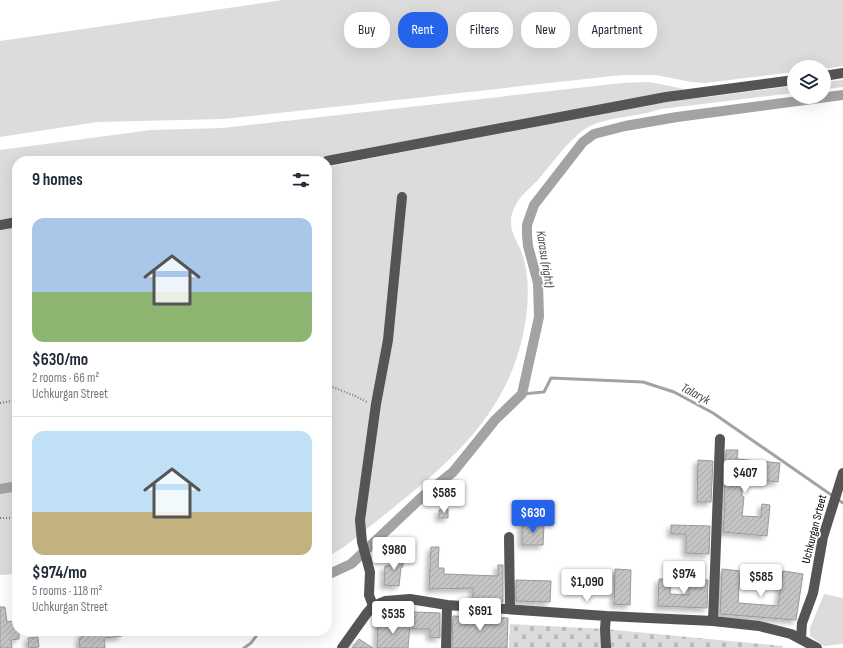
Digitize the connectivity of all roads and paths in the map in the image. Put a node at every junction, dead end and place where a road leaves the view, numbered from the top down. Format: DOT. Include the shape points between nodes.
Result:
graph roads {
  1 [pos="843,73"];
  2 [pos="831,75"];
  3 [pos="787,81"];
  4 [pos="332,160"];
  5 [pos="402,197"];
  6 [pos="12,223"];
  7 [pos="0,225"];
  8 [pos="332,387"];
  9 [pos="12,401"];
  10 [pos="0,403"];
  11 [pos="376,404"];
  12 [pos="720,439"];
  13 [pos="843,473"];
  14 [pos="0,518"];
  15 [pos="12,518"];
  16 [pos="509,537"];
  17 [pos="447,605"];
  18 [pos="373,606"];
  19 [pos="510,609"];
  20 [pos="606,616"];
  21 [pos="713,621"];
  22 [pos="801,638"];
  23 [pos="342,648"];
  24 [pos="446,648"];
  25 [pos="606,648"];
  26 [pos="817,648"];
  1 -- 2 [label="street"];
  3 -- 4 [label="street" via="666,97"];
  5 -- 11 [label="street" via="388,340"];
  6 -- 7 [label="street"];
  8 -- 11 [label="path"];
  9 -- 10 [label="path"];
  11 -- 18 [label="street" via="360,520 362,542 370,572 369,595"];
  12 -- 21 [label="street"];
  13 -- 22 [label="street, Uchkurgan Srteet" via="823,537 813,593 802,623"];
  14 -- 15 [label="path"];
  16 -- 19 [label="street"];
  17 -- 18 [label="street" via="403,600"];
  17 -- 19 [label="street"];
  17 -- 24 [label="street"];
  18 -- 23 [label="street"];
  19 -- 20 [label="street"];
  20 -- 21 [label="street"];
  20 -- 25 [label="street"];
  21 -- 22 [label="street" via="770,628"];
  22 -- 26 [label="street"];
}
